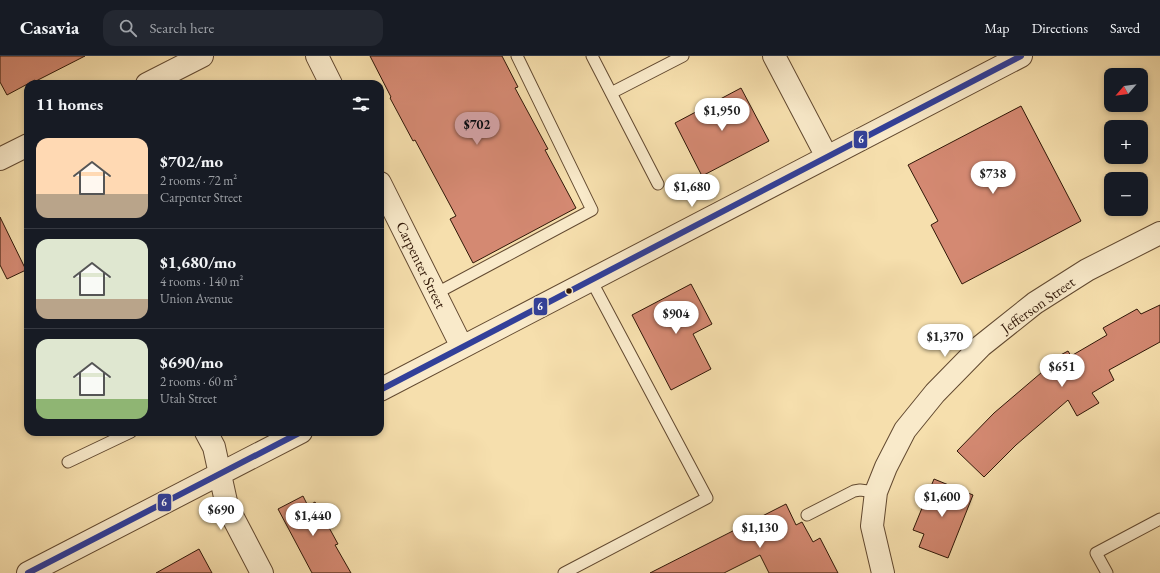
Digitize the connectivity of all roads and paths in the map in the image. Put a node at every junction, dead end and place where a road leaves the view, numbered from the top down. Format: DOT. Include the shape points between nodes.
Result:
graph roads {
  1 [pos="202,56"];
  2 [pos="317,56"];
  3 [pos="517,56"];
  4 [pos="592,56"];
  5 [pos="683,56"];
  6 [pos="774,56"];
  7 [pos="1021,56"];
  8 [pos="155,80"];
  9 [pos="329,80"];
  10 [pos="611,93"];
  11 [pos="24,147"];
  12 [pos="827,157"];
  13 [pos="0,159"];
  14 [pos="658,184"];
  15 [pos="384,191"];
  16 [pos="1160,233"];
  17 [pos="591,280"];
  18 [pos="435,294"];
  19 [pos="462,347"];
  20 [pos="384,388"];
  21 [pos="123,436"];
  22 [pos="208,436"];
  23 [pos="293,436"];
  24 [pos="68,462"];
  25 [pos="220,475"];
  26 [pos="876,492"];
  27 [pos="807,515"];
  28 [pos="1160,519"];
  29 [pos="28,573"];
  30 [pos="262,573"];
  31 [pos="564,573"];
  32 [pos="883,573"];
  33 [pos="1107,573"];
  1 -- 8 [label="street"];
  2 -- 9 [label="street"];
  3 -- 18 [label="lane" via="592,210"];
  4 -- 10 [label="lane"];
  5 -- 10 [label="lane"];
  6 -- 12 [label="street"];
  7 -- 12 [label="street"];
  10 -- 14 [label="lane"];
  11 -- 13 [label="street"];
  12 -- 17 [label="street"];
  15 -- 18 [label="street, Carpenter Street"];
  16 -- 26 [label="street, Jefferson Street" via="1087,270 1035,303 981,346 935,393 905,430"];
  17 -- 19 [label="street"];
  17 -- 31 [label="lane" via="707,498"];
  18 -- 19 [label="street, Carpenter Street"];
  19 -- 20 [label="street"];
  21 -- 24 [label="lane"];
  22 -- 25 [label="street" via="214,447"];
  23 -- 25 [label="street"];
  25 -- 29 [label="street"];
  25 -- 30 [label="street" via="227,506"];
  26 -- 27 [label="lane" via="854,491"];
  26 -- 32 [label="street, Jefferson Street" via="872,526"];
  28 -- 33 [label="lane" via="1096,553"];
}
